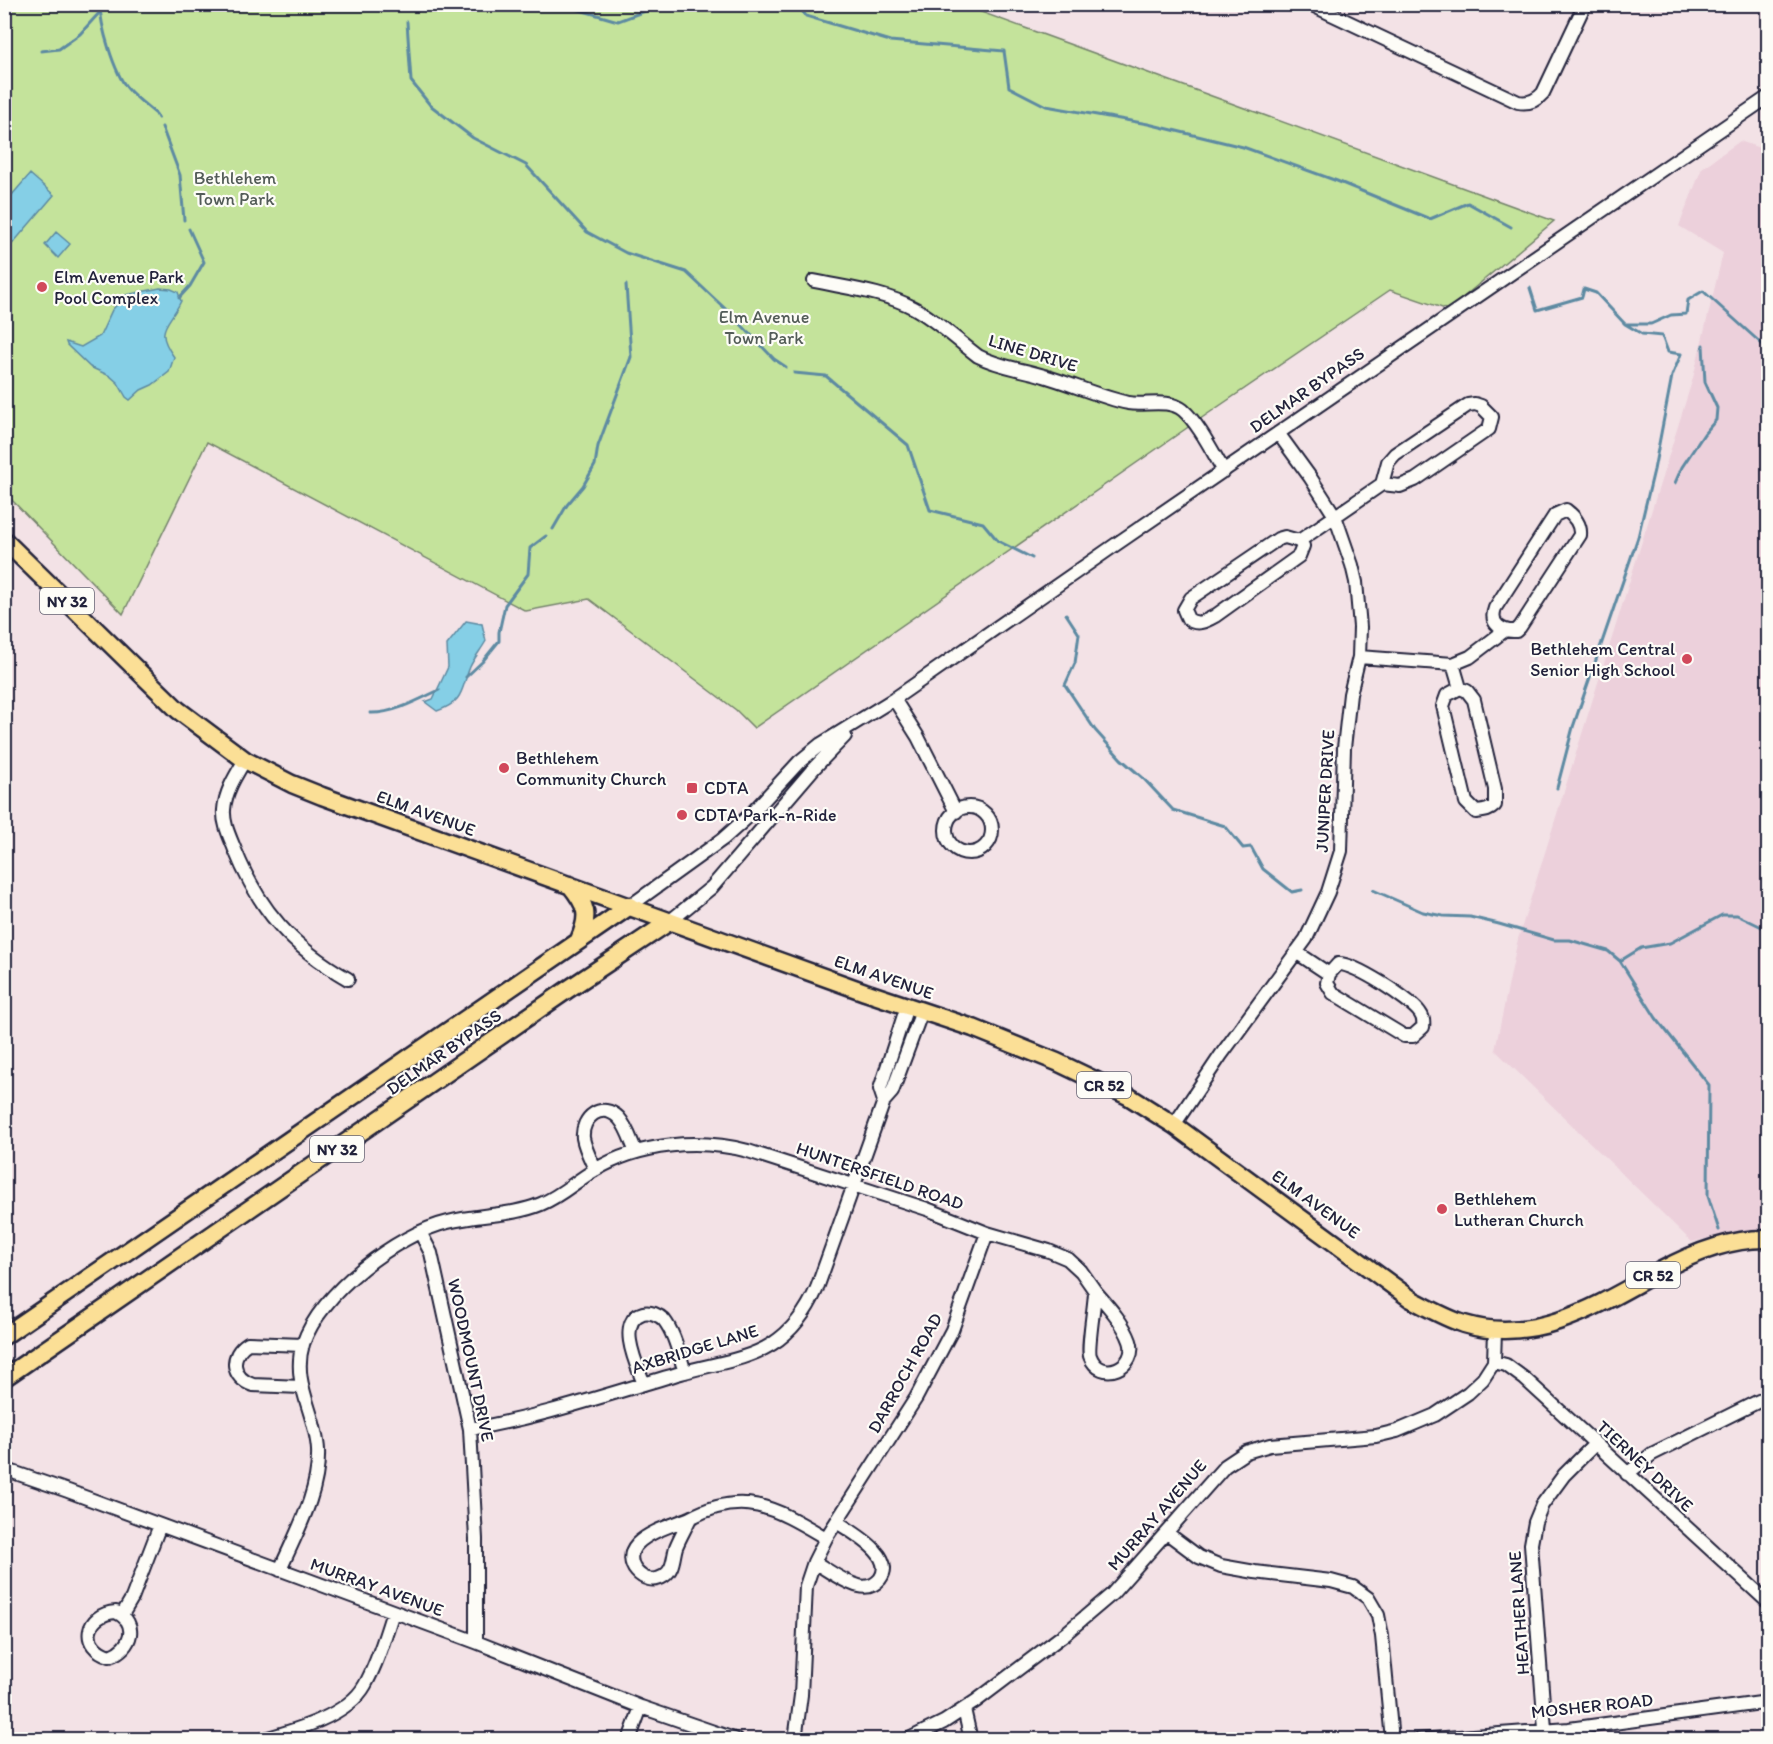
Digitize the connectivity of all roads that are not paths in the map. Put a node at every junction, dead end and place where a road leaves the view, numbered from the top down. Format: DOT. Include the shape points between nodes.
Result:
graph roads {
  1 [pos="1310,4"];
  2 [pos="1585,4"];
  3 [pos="1768,97"];
  4 [pos="814,281"];
  5 [pos="1278,433"];
  6 [pos="1224,471"];
  7 [pos="1382,484"];
  8 [pos="1335,516"];
  9 [pos="4,540"];
  10 [pos="1299,541"];
  11 [pos="1504,631"];
  12 [pos="1359,657"];
  13 [pos="1453,664"];
  14 [pos="1460,688"];
  15 [pos="894,699"];
  16 [pos="868,716"];
  17 [pos="245,760"];
  18 [pos="769,794"];
  19 [pos="781,808"];
  20 [pos="956,812"];
  21 [pos="570,885"];
  22 [pos="630,906"];
  23 [pos="669,922"];
  24 [pos="579,940"];
  25 [pos="1296,952"];
  26 [pos="1329,974"];
  27 [pos="348,979"];
  28 [pos="915,1009"];
  29 [pos="891,1054"];
  30 [pos="904,1059"];
  31 [pos="884,1101"];
  32 [pos="1174,1125"];
  33 [pos="636,1152"];
  34 [pos="595,1169"];
  35 [pos="853,1186"];
  36 [pos="420,1232"];
  37 [pos="987,1233"];
  38 [pos="1768,1239"];
  39 [pos="1095,1291"];
  40 [pos="1495,1330"];
  41 [pos="4,1336"];
  42 [pos="303,1345"];
  43 [pos="1494,1362"];
  44 [pos="685,1372"];
  45 [pos="4,1378"];
  46 [pos="644,1384"];
  47 [pos="301,1387"];
  48 [pos="1768,1397"];
  49 [pos="470,1429"];
  50 [pos="1595,1444"];
  51 [pos="4,1469"];
  52 [pos="1627,1473"];
  53 [pos="690,1518"];
  54 [pos="837,1522"];
  55 [pos="160,1525"];
  56 [pos="1167,1533"];
  57 [pos="826,1538"];
  58 [pos="814,1562"];
  59 [pos="280,1570"];
  60 [pos="1768,1602"];
  61 [pos="393,1612"];
  62 [pos="122,1615"];
  63 [pos="476,1642"];
  64 [pos="1768,1702"];
  65 [pos="641,1707"];
  66 [pos="964,1709"];
  67 [pos="1545,1729"];
  68 [pos="1570,1734"];
  69 [pos="261,1740"];
  70 [pos="629,1740"];
  71 [pos="737,1740"];
  72 [pos="795,1740"];
  73 [pos="907,1740"];
  74 [pos="971,1740"];
  75 [pos="1392,1740"];
  76 [pos="1418,1740"];
  1 -- 2 [label="street" via="1526,104 1538,98 1550,81"];
  3 -- 5 [label="street, DELMAR BYPASS"];
  4 -- 6 [label="street, LINE DRIVE" via="900,302 989,362 1123,402 1174,405 1188,416"];
  5 -- 6 [label="street, DELMAR BYPASS"];
  5 -- 8 [label="street, JUNIPER DRIVE"];
  6 -- 15 [label="street, DELMAR BYPASS"];
  7 -- 7 [label="street" via="1400,486 1415,480 1489,429 1492,417 1481,406 1468,405 1395,454 1388,462"];
  7 -- 8 [label="street"];
  8 -- 10 [label="street"];
  8 -- 12 [label="street, JUNIPER DRIVE" via="1356,582"];
  9 -- 17 [label="main road, ELM AVENUE / NY 32" via="178,710"];
  10 -- 10 [label="street" via="1278,539 1191,598 1184,610 1188,618 1197,623 1215,616 1299,556 1303,546"];
  11 -- 11 [label="street" via="1520,627 1580,535 1575,516 1566,510 1555,515 1495,608 1494,618"];
  11 -- 13 [label="street" via="1470,657"];
  12 -- 13 [label="street"];
  12 -- 25 [label="street, JUNIPER DRIVE" via="1344,748 1341,851 1328,892"];
  13 -- 14 [label="street"];
  14 -- 14 [label="street" via="1447,695 1443,706 1466,802 1476,812 1485,812 1495,805 1495,789 1474,700"];
  15 -- 16 [label="street, DELMAR BYPASS"];
  15 -- 20 [label="street"];
  16 -- 18 [label="street, DELMAR BYPASS" via="821,744"];
  16 -- 19 [label="street, DELMAR BYPASS" via="835,745"];
  17 -- 21 [label="main road, ELM AVENUE / NY 32" via="322,796"];
  17 -- 27 [label="street" via="229,791 224,813 240,862 275,921 319,962"];
  18 -- 19 [label="street"];
  18 -- 22 [label="street, DELMAR BYPASS" via="723,839"];
  19 -- 23 [label="street, DELMAR BYPASS" via="712,887"];
  21 -- 22 [label="main road, ELM AVENUE / NY 32"];
  21 -- 24 [label="main road" via="585,908 586,921"];
  22 -- 23 [label="main road, ELM AVENUE / NY 32"];
  22 -- 24 [label="main road, DELMAR BYPASS"];
  23 -- 28 [label="main road, ELM AVENUE / CR 52"];
  23 -- 45 [label="main road, DELMAR BYPASS / NY 32"];
  24 -- 41 [label="main road, DELMAR BYPASS / NY 32"];
  25 -- 26 [label="street"];
  25 -- 32 [label="street, JUNIPER DRIVE"];
  26 -- 26 [label="street" via="1338,964 1358,969 1413,1005 1422,1015 1423,1027 1413,1036 1394,1031 1333,993 1327,983"];
  28 -- 29 [label="street, AXBRIDGE LANE"];
  28 -- 30 [label="street, AXBRIDGE LANE"];
  28 -- 32 [label="main road, ELM AVENUE / CR 52" via="1057,1062 1128,1096"];
  29 -- 30 [label="street"];
  29 -- 31 [label="street, AXBRIDGE LANE" via="880,1089"];
  30 -- 31 [label="street, AXBRIDGE LANE" via="892,1092"];
  31 -- 35 [label="street, AXBRIDGE LANE"];
  32 -- 40 [label="main road, ELM AVENUE / CR 52" via="1411,1299 1441,1316"];
  33 -- 34 [label="street, HUNTERSFIELD ROAD"];
  33 -- 34 [label="street" via="618,1116 604,1110 596,1112 583,1130"];
  33 -- 35 [label="street, HUNTERSFIELD ROAD" via="691,1144 729,1146"];
  34 -- 36 [label="street, HUNTERSFIELD ROAD" via="540,1204 446,1222"];
  35 -- 37 [label="street, HUNTERSFIELD ROAD"];
  35 -- 44 [label="street, AXBRIDGE LANE" via="808,1307 786,1333 752,1353"];
  36 -- 42 [label="street, HUNTERSFIELD ROAD" via="375,1259 336,1292"];
  36 -- 49 [label="street, WOODMOUNT DRIVE" via="431,1253"];
  37 -- 39 [label="street, HUNTERSFIELD ROAD" via="1068,1259"];
  37 -- 54 [label="street, DARROCH ROAD" via="947,1339 916,1398"];
  38 -- 40 [label="main road, ELM AVENUE / CR 52" via="1736,1242 1680,1261 1572,1318"];
  39 -- 39 [label="street, HUNTERSFIELD ROAD" via="1089,1354 1098,1367 1111,1372 1128,1360 1131,1342 1118,1318"];
  40 -- 43 [label="street"];
  42 -- 47 [label="street, HUNTERSFIELD ROAD"];
  42 -- 47 [label="street" via="248,1343 237,1353 235,1361 238,1374 247,1383"];
  43 -- 50 [label="street, TIERNEY DRIVE" via="1506,1365 1525,1379"];
  43 -- 56 [label="street, MURRAY AVENUE" via="1468,1393 1436,1415 1397,1431 1288,1442 1246,1452 1215,1476"];
  44 -- 46 [label="street, AXBRIDGE LANE"];
  44 -- 46 [label="street" via="663,1318 643,1313 632,1322 629,1331"];
  46 -- 49 [label="street, AXBRIDGE LANE" via="514,1422"];
  47 -- 59 [label="street, HUNTERSFIELD ROAD" via="318,1447 317,1472"];
  48 -- 52 [label="street" via="1652,1454"];
  49 -- 63 [label="street, WOODMOUNT DRIVE"];
  50 -- 52 [label="street, TIERNEY DRIVE"];
  50 -- 67 [label="street, HEATHER LANE" via="1551,1491 1535,1522 1532,1544"];
  51 -- 55 [label="street, MURRAY AVENUE"];
  52 -- 60 [label="street, TIERNEY DRIVE"];
  53 -- 53 [label="street" via="637,1544 631,1555 635,1570 645,1578 664,1576 671,1568"];
  53 -- 57 [label="street" via="722,1504 756,1505 774,1510"];
  54 -- 57 [label="street, DARROCH ROAD"];
  54 -- 58 [label="street" via="877,1551 884,1566 880,1578 870,1586 858,1586"];
  55 -- 59 [label="street, MURRAY AVENUE"];
  55 -- 62 [label="street"];
  56 -- 66 [label="street, MURRAY AVENUE" via="1112,1594"];
  56 -- 75 [label="street" via="1199,1557 1221,1566 1331,1581 1353,1587 1368,1598 1378,1615 1382,1636"];
  57 -- 58 [label="street, DARROCH ROAD"];
  58 -- 72 [label="street, DARROCH ROAD" via="806,1586"];
  59 -- 61 [label="street, MURRAY AVENUE"];
  61 -- 63 [label="street, MURRAY AVENUE"];
  61 -- 69 [label="street" via="378,1658 360,1693 324,1719"];
  63 -- 65 [label="street, MURRAY AVENUE"];
  64 -- 68 [label="street, MOSHER ROAD"];
  65 -- 70 [label="street"];
  65 -- 71 [label="street, MURRAY AVENUE"];
  66 -- 73 [label="street, MURRAY AVENUE"];
  66 -- 74 [label="street"];
  67 -- 68 [label="street, MOSHER ROAD"];
  67 -- 76 [label="street, MOSHER ROAD"];
}
